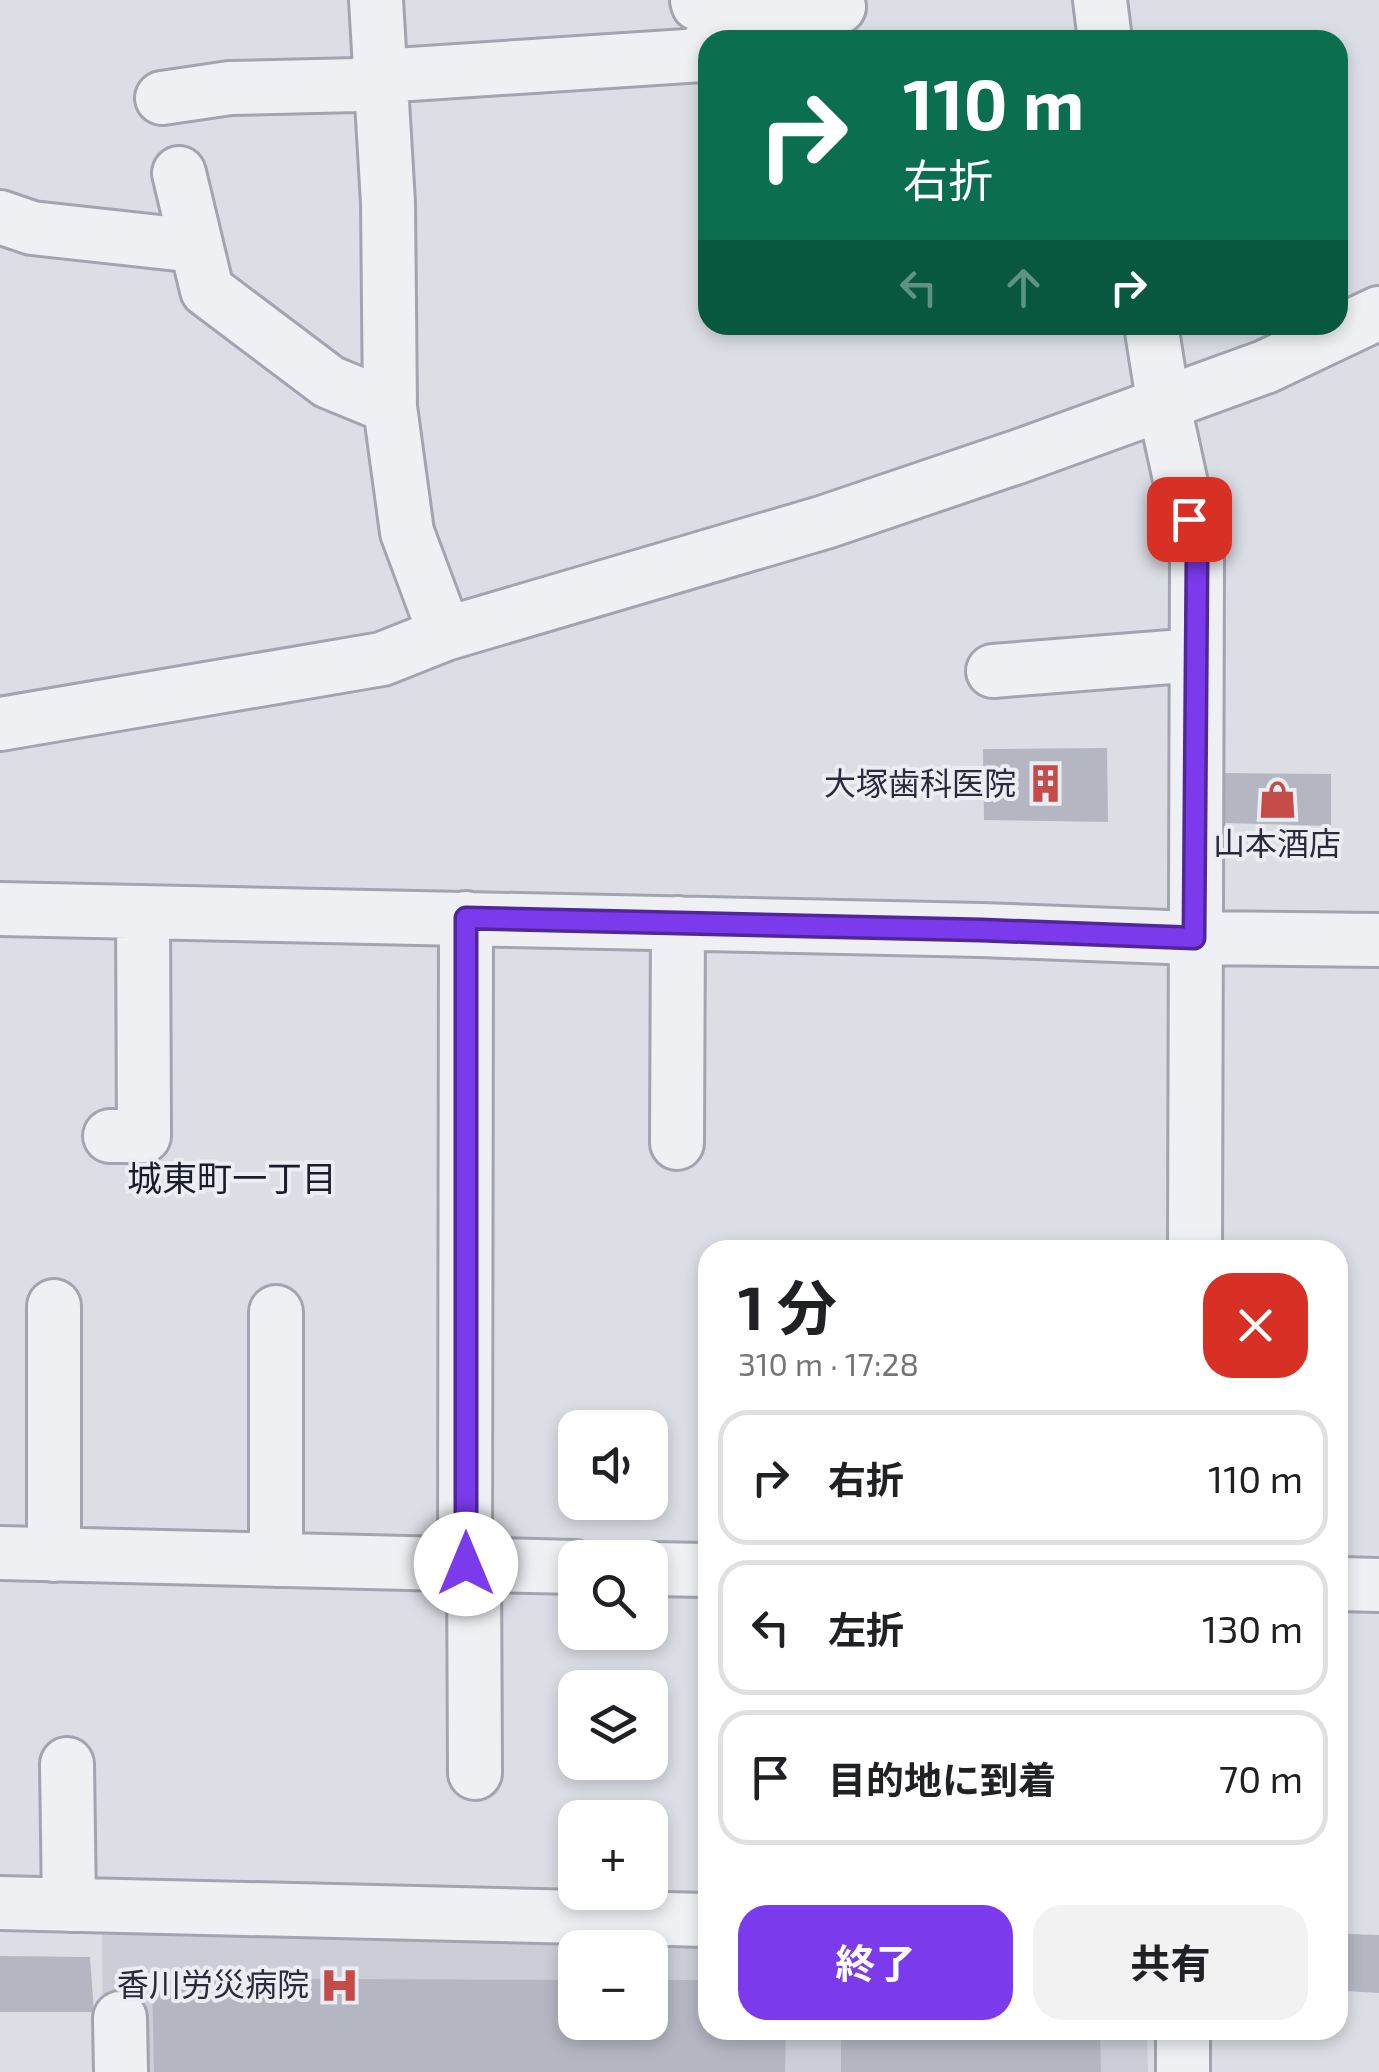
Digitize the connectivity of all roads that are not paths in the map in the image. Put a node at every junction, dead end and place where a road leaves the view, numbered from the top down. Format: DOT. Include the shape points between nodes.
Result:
graph roads {
  1 [pos="376,0"];
  2 [pos="1100,0"];
  3 [pos="839,7"];
  4 [pos="709,25"];
  5 [pos="1104,30"];
  6 [pos="698,56"];
  7 [pos="380,76"];
  8 [pos="162,98"];
  9 [pos="179,173"];
  10 [pos="12,207"];
  11 [pos="196,246"];
  12 [pos="1379,313"];
  13 [pos="1348,328"];
  14 [pos="1153,335"];
  15 [pos="1333,335"];
  16 [pos="1164,406"];
  17 [pos="390,407"];
  18 [pos="445,634"];
  19 [pos="1196,655"];
  20 [pos="993,672"];
  21 [pos="0,724"];
  22 [pos="0,909"];
  23 [pos="143,912"];
  24 [pos="466,918"];
  25 [pos="678,923"];
  26 [pos="1194,938"];
  27 [pos="1379,940"];
  28 [pos="110,1136"];
  29 [pos="676,1143"];
  30 [pos="1195,1240"];
  31 [pos="54,1306"];
  32 [pos="276,1312"];
  33 [pos="0,1554"];
  34 [pos="54,1555"];
  35 [pos="276,1560"];
  36 [pos="470,1565"];
  37 [pos="558,1567"];
  38 [pos="668,1569"];
  39 [pos="698,1570"];
  40 [pos="1348,1584"];
  41 [pos="1379,1585"];
  42 [pos="66,1764"];
  43 [pos="474,1773"];
  44 [pos="0,1903"];
  45 [pos="68,1904"];
  46 [pos="698,1920"];
  47 [pos="120,2018"];
  48 [pos="1182,2040"];
  49 [pos="121,2072"];
  50 [pos="1183,2072"];
  1 -- 7 [label="street"];
  2 -- 5 [label="street"];
  3 -- 4 [label="street"];
  6 -- 7 [label="street"];
  7 -- 8 [label="street" via="357,85 230,88"];
  7 -- 17 [label="street"];
  9 -- 11 [label="street"];
  10 -- 11 [label="street" via="32,228"];
  11 -- 17 [label="street" via="207,290 201,309 329,382"];
  12 -- 13 [label="street"];
  14 -- 16 [label="street"];
  15 -- 16 [label="street"];
  16 -- 18 [label="street" via="825,522"];
  16 -- 19 [label="street" via="1197,557"];
  17 -- 18 [label="street" via="407,532"];
  18 -- 21 [label="street" via="382,659"];
  19 -- 20 [label="street"];
  19 -- 26 [label="street"];
  22 -- 23 [label="street"];
  23 -- 24 [label="street"];
  23 -- 28 [label="street" via="144,1136"];
  24 -- 25 [label="street"];
  24 -- 36 [label="street"];
  25 -- 26 [label="street"];
  25 -- 29 [label="street"];
  26 -- 27 [label="street"];
  26 -- 30 [label="street"];
  31 -- 34 [label="street"];
  32 -- 35 [label="street"];
  33 -- 34 [label="street"];
  34 -- 35 [label="street"];
  35 -- 36 [label="street"];
  36 -- 37 [label="street"];
  36 -- 43 [label="street"];
  38 -- 39 [label="street"];
  40 -- 41 [label="street"];
  42 -- 45 [label="street"];
  44 -- 45 [label="street"];
  45 -- 46 [label="street"];
  47 -- 49 [label="street"];
  48 -- 50 [label="street"];
}
